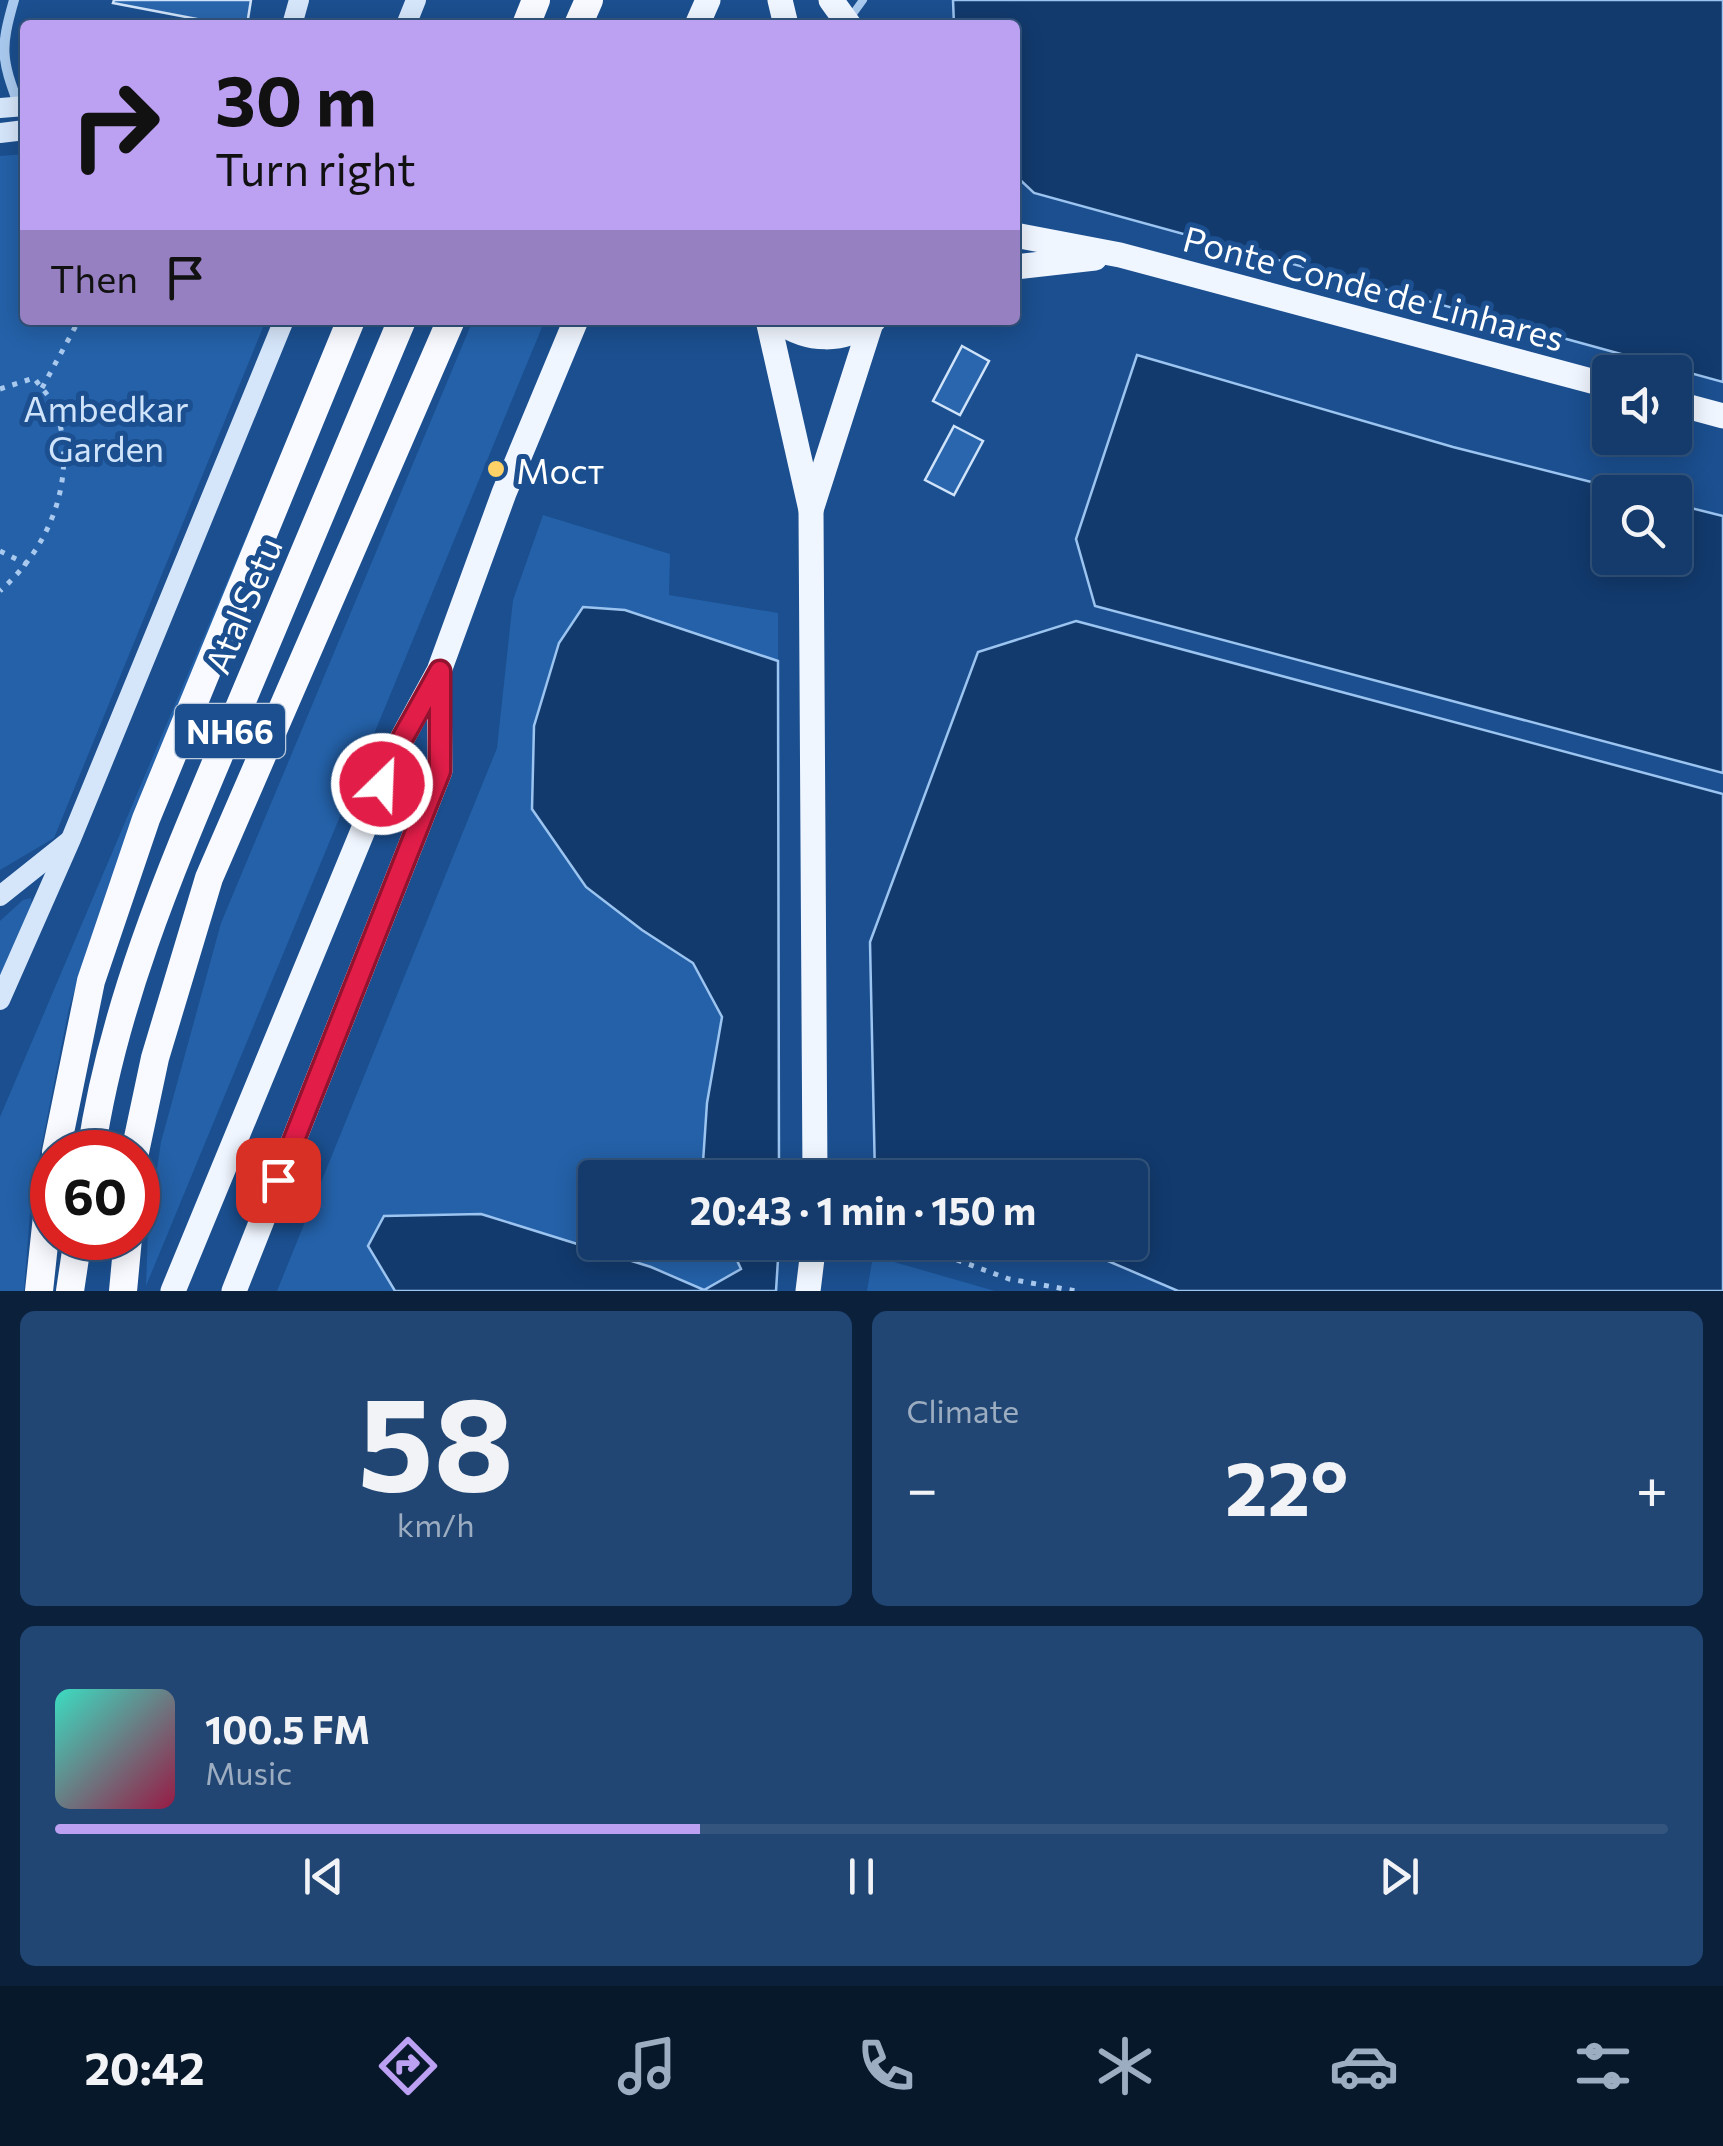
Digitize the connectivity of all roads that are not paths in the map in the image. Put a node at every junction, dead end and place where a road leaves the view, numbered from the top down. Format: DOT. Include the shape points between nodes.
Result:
graph roads {
  1 [pos="14,0"];
  2 [pos="864,0"];
  3 [pos="846,20"];
  4 [pos="15,107"];
  5 [pos="1020,236"];
  6 [pos="1120,256"];
  7 [pos="1020,266"];
  8 [pos="282,325"];
  9 [pos="348,325"];
  10 [pos="400,325"];
  11 [pos="449,325"];
  12 [pos="574,325"];
  13 [pos="769,325"];
  14 [pos="785,325"];
  15 [pos="867,325"];
  16 [pos="871,325"];
  17 [pos="1592,381"];
  18 [pos="1692,408"];
  19 [pos="1723,416"];
  20 [pos="810,510"];
  21 [pos="440,671"];
  22 [pos="71,839"];
  23 [pos="0,896"];
  24 [pos="0,1000"];
  25 [pos="61,1130"];
  26 [pos="95,1130"];
  27 [pos="139,1130"];
  28 [pos="815,1160"];
  29 [pos="42,1260"];
  30 [pos="75,1260"];
  31 [pos="126,1260"];
  32 [pos="812,1260"];
  33 [pos="39,1291"];
  34 [pos="70,1291"];
  35 [pos="123,1291"];
  36 [pos="173,1291"];
  37 [pos="234,1291"];
  38 [pos="808,1291"];
  1 -- 4 [label="street" via="2,40"];
  2 -- 3 [label="lane"];
  5 -- 6 [label="main road, Ponte Conde de Linhares"];
  6 -- 7 [label="main road"];
  6 -- 17 [label="main road, Ponte Conde de Linhares"];
  8 -- 22 [label="main road"];
  9 -- 25 [label="highway" via="122,884 91,981"];
  10 -- 26 [label="highway, Atal Setu / NH66" via="176,856 132,980"];
  11 -- 27 [label="highway, NH66" via="209,878"];
  12 -- 21 [label="main road"];
  13 -- 20 [label="main road"];
  14 -- 15 [label="main road" via="815,338"];
  16 -- 20 [label="main road"];
  18 -- 19 [label="main road"];
  20 -- 28 [label="main road"];
  21 -- 36 [label="main road" via="397,748"];
  21 -- 37 [label="main road" via="440,771"];
  22 -- 23 [label="main road"];
  22 -- 24 [label="main road"];
  29 -- 33 [label="highway"];
  30 -- 34 [label="highway"];
  31 -- 35 [label="highway"];
  32 -- 38 [label="main road"];
}
